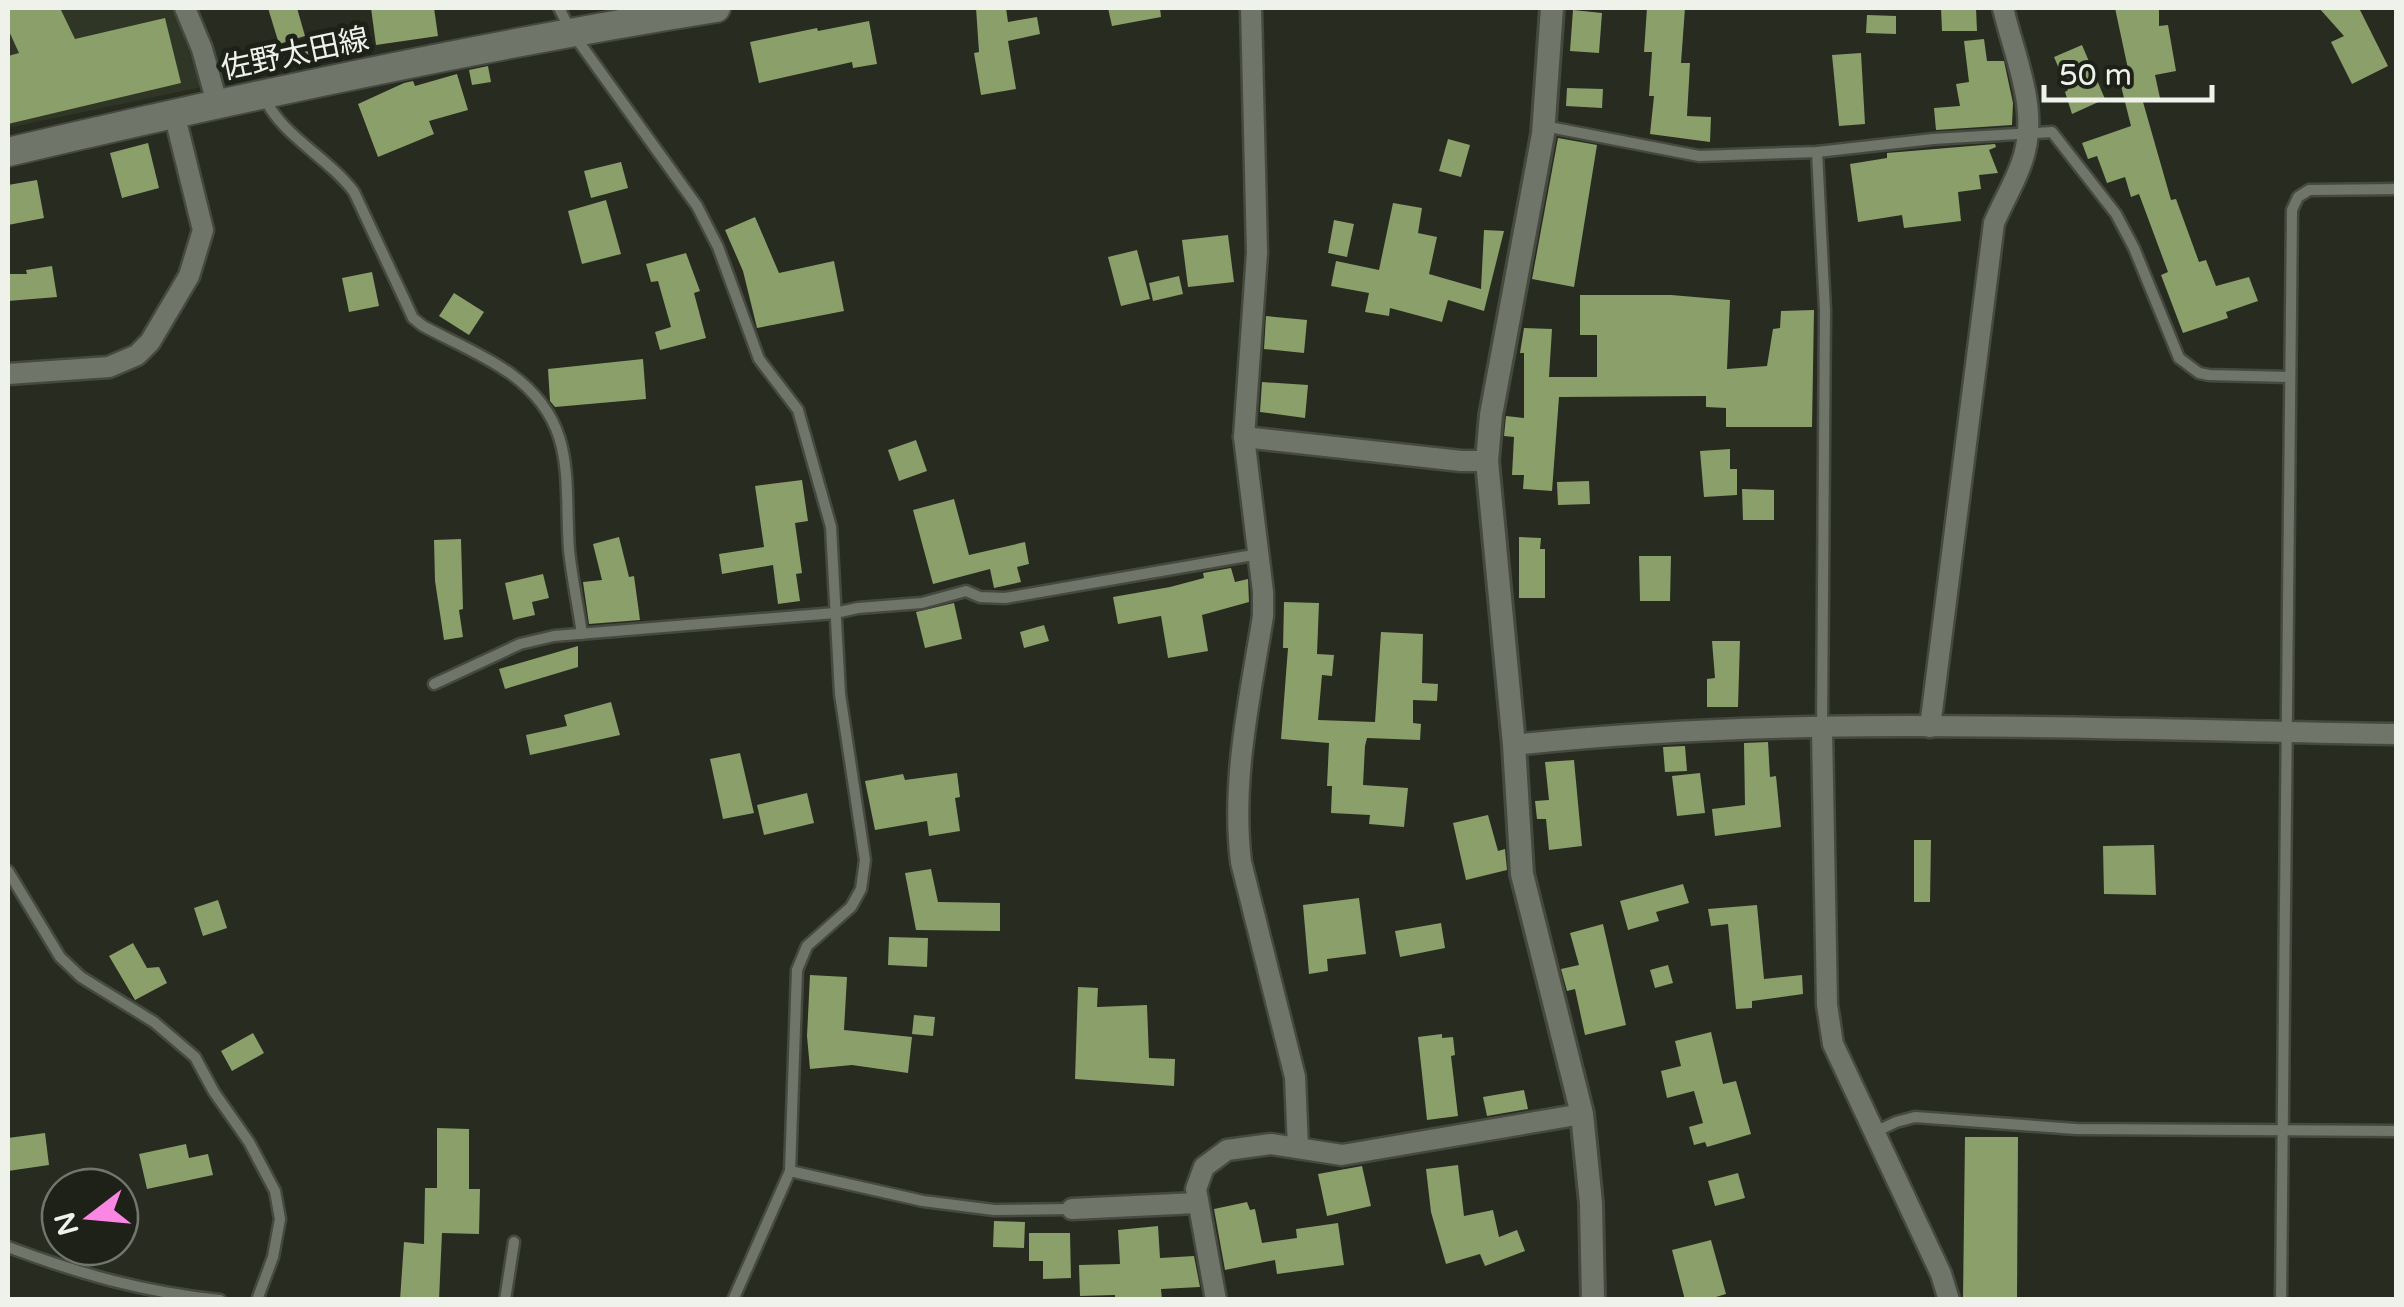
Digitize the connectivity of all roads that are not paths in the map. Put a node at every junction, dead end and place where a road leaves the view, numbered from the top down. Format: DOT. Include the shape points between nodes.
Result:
graph roads {
  1 [pos="185,8"];
  2 [pos="716,8"];
  3 [pos="1251,8"];
  4 [pos="1552,8"];
  5 [pos="2003,8"];
  6 [pos="565,19"];
  7 [pos="262,94"];
  8 [pos="218,103"];
  9 [pos="174,113"];
  10 [pos="1543,126"];
  11 [pos="2029,134"];
  12 [pos="8,152"];
  13 [pos="1817,152"];
  14 [pos="2396,190"];
  15 [pos="8,374"];
  16 [pos="2290,377"];
  17 [pos="1244,437"];
  18 [pos="1487,461"];
  19 [pos="1259,554"];
  20 [pos="835,613"];
  21 [pos="582,634"];
  22 [pos="434,684"];
  23 [pos="1930,727"];
  24 [pos="1822,728"];
  25 [pos="2286,732"];
  26 [pos="2396,734"];
  27 [pos="1514,745"];
  28 [pos="8,870"];
  29 [pos="1582,1114"];
  30 [pos="2285,1131"];
  31 [pos="2396,1131"];
  32 [pos="1873,1133"];
  33 [pos="1298,1148"];
  34 [pos="790,1172"];
  35 [pos="1197,1203"];
  36 [pos="1072,1209"];
  37 [pos="514,1242"];
  38 [pos="8,1247"];
  39 [pos="220,1300"];
  40 [pos="257,1300"];
  41 [pos="505,1300"];
  42 [pos="733,1300"];
  43 [pos="1216,1300"];
  44 [pos="1593,1300"];
  45 [pos="1949,1300"];
  46 [pos="2281,1300"];
  1 -- 8 [label="street"];
  2 -- 6 [label="main road, 佐野太田線"];
  3 -- 17 [label="street" via="1257,253"];
  4 -- 10 [label="street"];
  5 -- 11 [label="street" via="2027,93"];
  6 -- 7 [label="main road, 佐野太田線"];
  6 -- 20 [label="lane" via="697,206 758,359 798,410 831,527"];
  7 -- 8 [label="main road, 佐野太田線"];
  7 -- 21 [label="lane" via="280,122 354,192 413,318 511,374 562,437"];
  8 -- 9 [label="main road, 佐野太田線"];
  9 -- 12 [label="main road, 佐野太田線"];
  9 -- 15 [label="street" via="202,230 189,276 150,342 109,366"];
  10 -- 13 [label="lane" via="1699,156"];
  10 -- 18 [label="street"];
  11 -- 13 [label="lane"];
  11 -- 16 [label="lane" via="2052,132 2060,139 2116,214 2178,358 2209,375"];
  11 -- 23 [label="street" via="1991,239"];
  13 -- 24 [label="lane" via="1826,310"];
  14 -- 16 [label="lane" via="2309,190 2295,202"];
  16 -- 25 [label="lane"];
  17 -- 18 [label="street"];
  17 -- 19 [label="street"];
  18 -- 27 [label="street"];
  19 -- 20 [label="lane" via="1005,598 966,591"];
  19 -- 33 [label="street" via="1263,616 1238,831 1295,1077"];
  20 -- 21 [label="lane"];
  20 -- 34 [label="lane" via="865,860 851,907 807,946 796,970"];
  21 -- 22 [label="lane" via="520,644"];
  23 -- 24 [label="street"];
  23 -- 25 [label="street"];
  24 -- 27 [label="street"];
  24 -- 32 [label="street" via="1827,1005 1833,1044"];
  25 -- 26 [label="street"];
  25 -- 30 [label="lane"];
  27 -- 29 [label="street" via="1522,874"];
  28 -- 40 [label="lane" via="60,957 195,1057 266,1170 280,1219"];
  29 -- 33 [label="street" via="1342,1155"];
  29 -- 44 [label="street"];
  30 -- 31 [label="lane"];
  30 -- 32 [label="lane" via="2076,1129 1915,1118"];
  30 -- 46 [label="lane"];
  32 -- 45 [label="street"];
  33 -- 35 [label="street" via="1254,1144 1214,1157 1196,1189"];
  34 -- 36 [label="lane" via="924,1201 994,1210"];
  34 -- 42 [label="lane"];
  35 -- 36 [label="street"];
  35 -- 43 [label="street"];
  37 -- 41 [label="lane"];
  38 -- 39 [label="lane" via="117,1284"];
}
